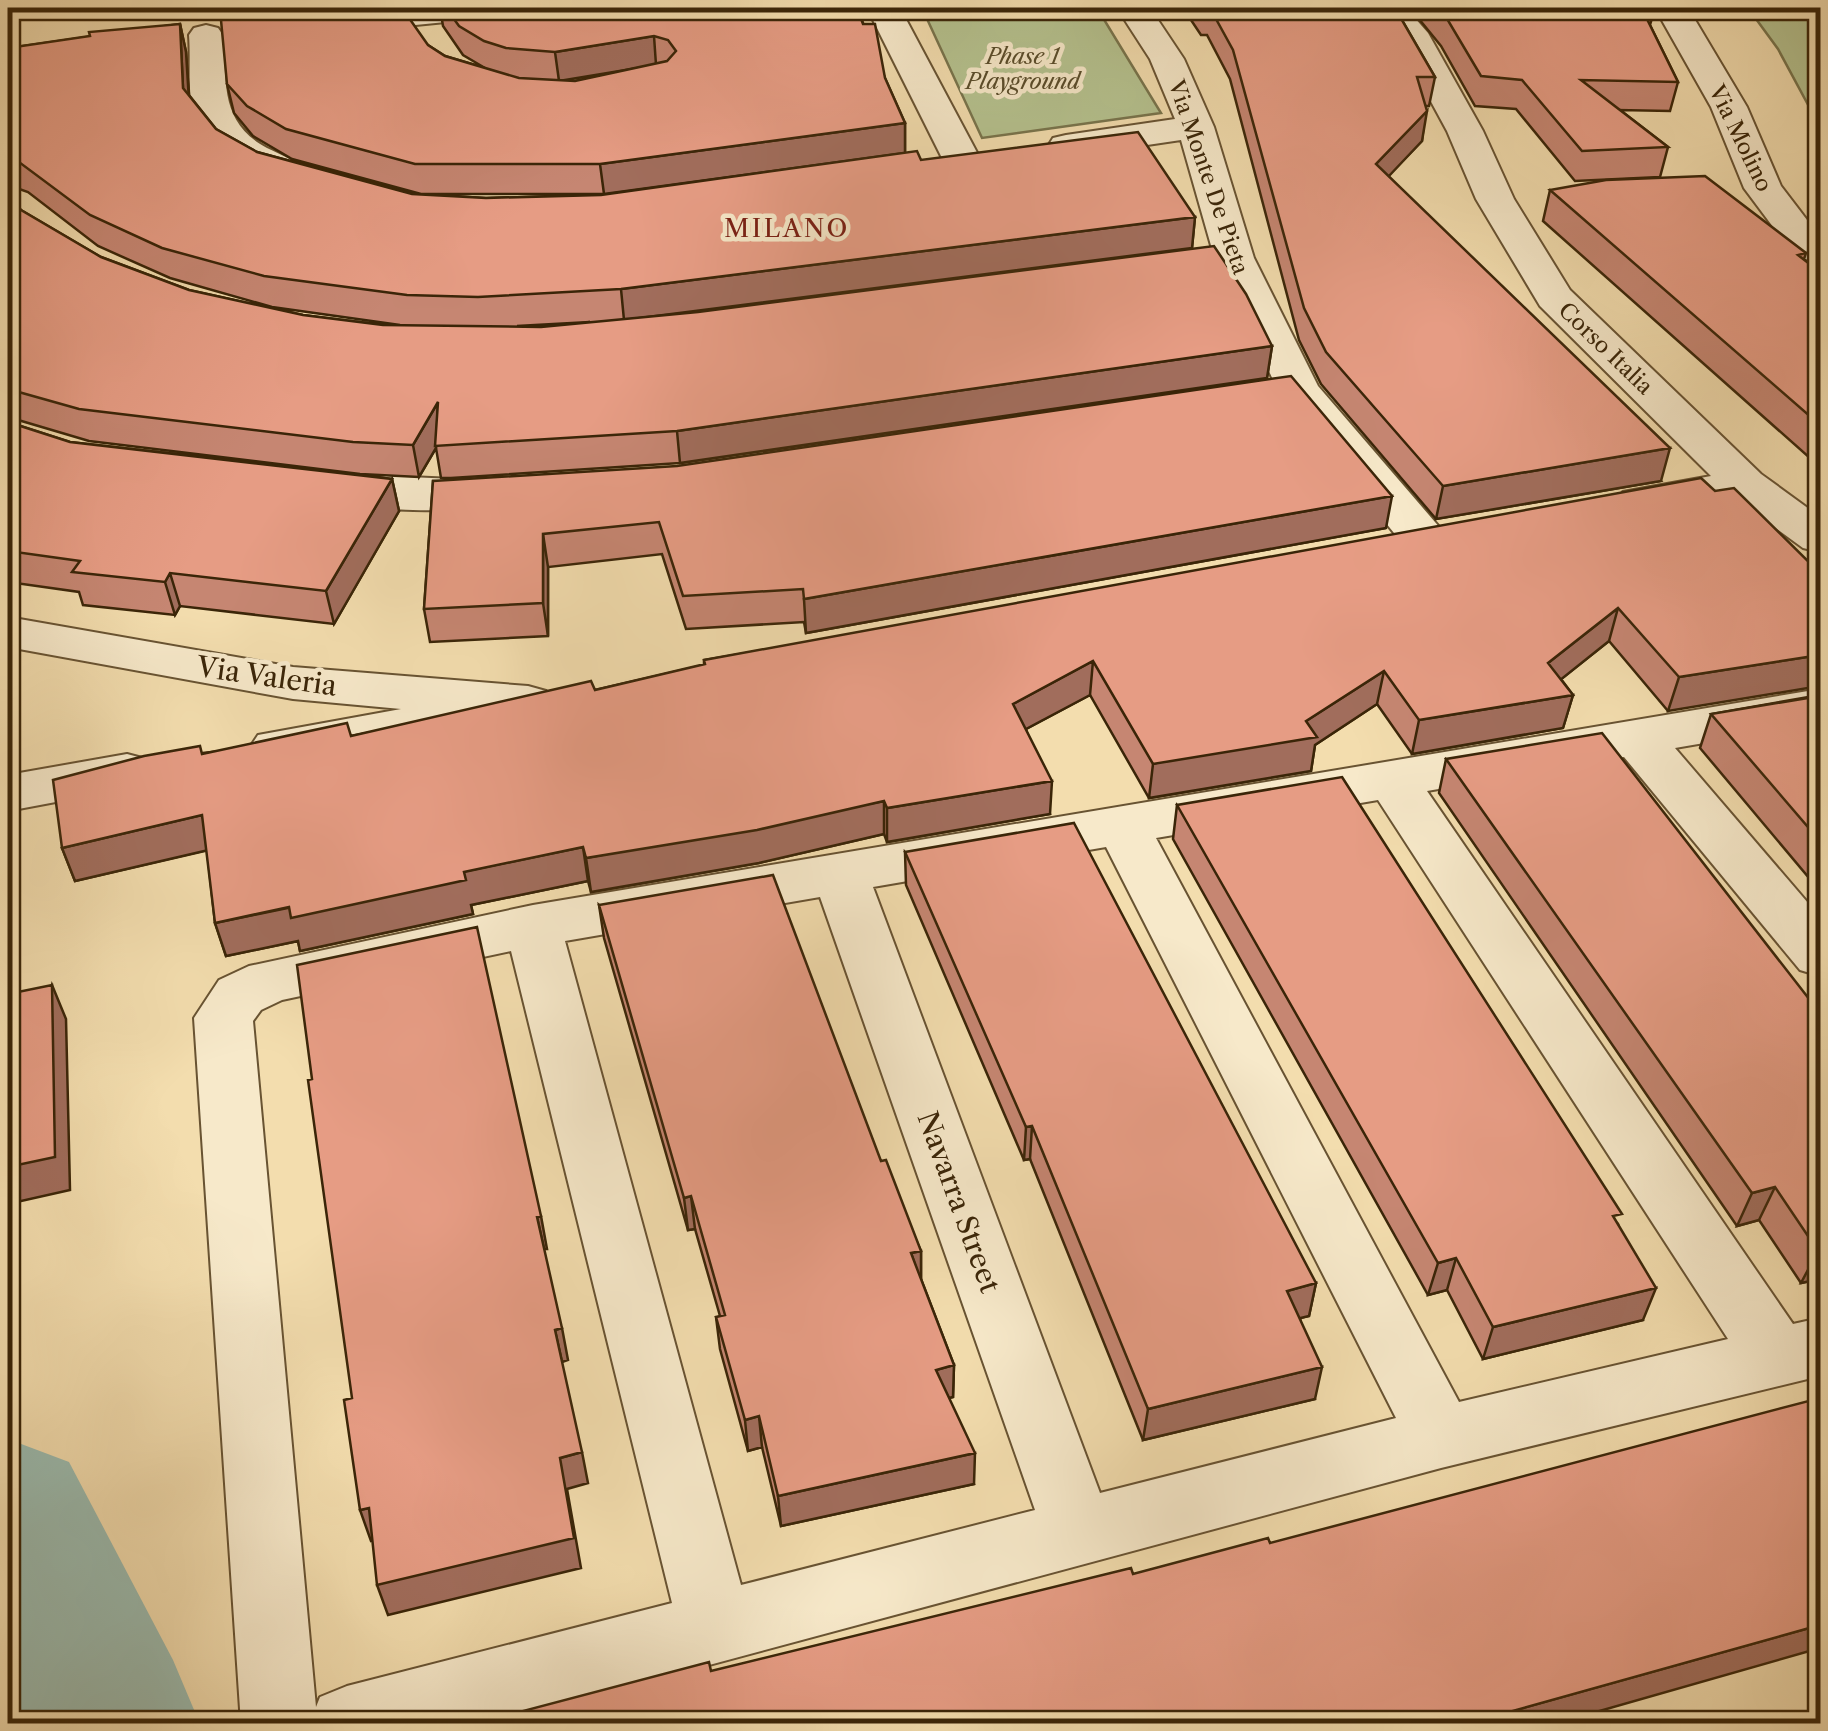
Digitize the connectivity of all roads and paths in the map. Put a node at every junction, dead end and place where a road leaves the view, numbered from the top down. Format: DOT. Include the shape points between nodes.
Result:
graph roads {
  1 [pos="486,8"];
  2 [pos="883,8"];
  3 [pos="1134,8"];
  4 [pos="1388,8"];
  5 [pos="1671,8"];
  6 [pos="414,16"];
  7 [pos="301,26"];
  8 [pos="244,32"];
  9 [pos="440,53"];
  10 [pos="1196,126"];
  11 [pos="963,162"];
  12 [pos="925,167"];
  13 [pos="328,186"];
  14 [pos="1763,188"];
  15 [pos="1724,189"];
  16 [pos="1234,258"];
  17 [pos="1820,263"];
  18 [pos="1118,272"];
  19 [pos="286,483"];
  20 [pos="1745,484"];
  21 [pos="544,490"];
  22 [pos="1594,510"];
  23 [pos="1820,538"];
  24 [pos="1368,550"];
  25 [pos="8,632"];
  26 [pos="1820,706"];
  27 [pos="1639,740"];
  28 [pos="239,753"];
  29 [pos="181,763"];
  30 [pos="1391,778"];
  31 [pos="8,793"];
  32 [pos="1123,826"];
  33 [pos="840,874"];
  34 [pos="533,926"];
  35 [pos="1820,955"];
  36 [pos="1799,1352"];
  37 [pos="1441,1437"];
  38 [pos="1078,1530"];
  39 [pos="714,1624"];
  40 [pos="280,1724"];
  41 [pos="347,1724"];
  1 -- 6 [label="street"];
  2 -- 11 [label="street"];
  3 -- 10 [label="street, Via Monte De Pieta" via="1167,59"];
  4 -- 20 [label="street, Corso Italia" via="1411,33 1514,198 1554,297"];
  5 -- 14 [label="street, Via Molino" via="1729,107"];
  6 -- 7 [label="street"];
  6 -- 9 [label="street"];
  8 -- 13 [label="street" via="188,37 212,117 238,147 278,170"];
  10 -- 11 [label="street"];
  10 -- 16 [label="street, Via Monte De Pieta"];
  11 -- 12 [label="street"];
  14 -- 15 [label="street"];
  14 -- 17 [label="street, Via Molino"];
  16 -- 18 [label="street"];
  16 -- 24 [label="street, Via Monte De Pieta" via="1279,393 1443,536"];
  19 -- 21 [label="street" via="451,496"];
  20 -- 22 [label="street"];
  20 -- 23 [label="street, Corso Italia"];
  25 -- 28 [label="street, Via Valeria" via="293,682 547,700"];
  26 -- 27 [label="street"];
  27 -- 30 [label="street"];
  27 -- 35 [label="street"];
  29 -- 31 [label="street"];
  30 -- 32 [label="street"];
  30 -- 36 [label="street"];
  32 -- 33 [label="street"];
  32 -- 37 [label="street"];
  33 -- 34 [label="street"];
  33 -- 38 [label="street, Navarra Street"];
  34 -- 39 [label="street"];
  34 -- 40 [label="street" via="269,981 240,995 223,1018"];
  36 -- 37 [label="street"];
  37 -- 38 [label="street"];
  38 -- 39 [label="street"];
  39 -- 41 [label="street"];
}
